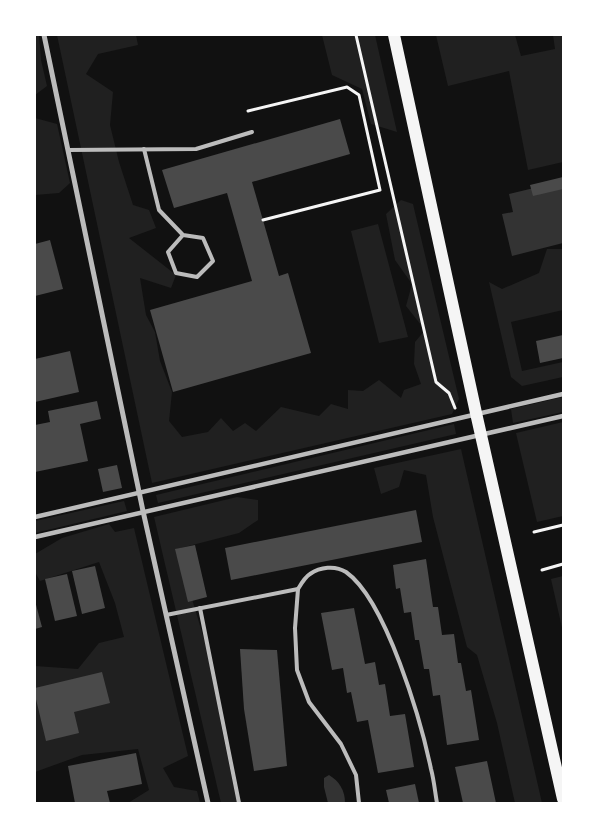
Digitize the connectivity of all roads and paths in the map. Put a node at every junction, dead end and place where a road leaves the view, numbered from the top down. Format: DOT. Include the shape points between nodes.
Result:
graph roads {
  1 [pos="44,35"];
  2 [pos="356,35"];
  3 [pos="394,35"];
  4 [pos="248,111"];
  5 [pos="252,132"];
  6 [pos="144,149"];
  7 [pos="68,150"];
  8 [pos="263,220"];
  9 [pos="182,235"];
  10 [pos="563,394"];
  11 [pos="476,414"];
  12 [pos="563,416"];
  13 [pos="460,417"];
  14 [pos="481,434"];
  15 [pos="140,493"];
  16 [pos="142,511"];
  17 [pos="35,517"];
  18 [pos="563,525"];
  19 [pos="534,532"];
  20 [pos="35,537"];
  21 [pos="563,564"];
  22 [pos="542,570"];
  23 [pos="298,589"];
  24 [pos="200,608"];
  25 [pos="166,615"];
  26 [pos="563,799"];
  27 [pos="208,803"];
  28 [pos="239,803"];
  29 [pos="359,803"];
  30 [pos="437,803"];
  1 -- 7 [label="street"];
  2 -- 13 [label="path" via="436,382 449,393"];
  3 -- 11 [label="main road"];
  4 -- 8 [label="path" via="346,87 359,95 380,190"];
  5 -- 6 [label="lane" via="196,149"];
  6 -- 7 [label="lane"];
  6 -- 9 [label="lane" via="159,210"];
  7 -- 15 [label="street"];
  9 -- 9 [label="lane" via="203,238 213,261 197,277 176,273 168,252"];
  10 -- 11 [label="street"];
  11 -- 13 [label="street"];
  11 -- 14 [label="main road"];
  12 -- 14 [label="street"];
  13 -- 15 [label="street"];
  14 -- 16 [label="street"];
  14 -- 26 [label="main road"];
  15 -- 16 [label="street"];
  15 -- 17 [label="street"];
  16 -- 20 [label="street"];
  16 -- 25 [label="street"];
  18 -- 19 [label="path"];
  21 -- 22 [label="path"];
  23 -- 24 [label="lane"];
  23 -- 29 [label="lane" via="295,628 297,670 309,702 341,744 356,775"];
  23 -- 30 [label="lane" via="309,574 325,567 344,571 360,585 385,628 412,698 432,770"];
  24 -- 25 [label="lane"];
  24 -- 28 [label="lane"];
  25 -- 27 [label="street"];
}
